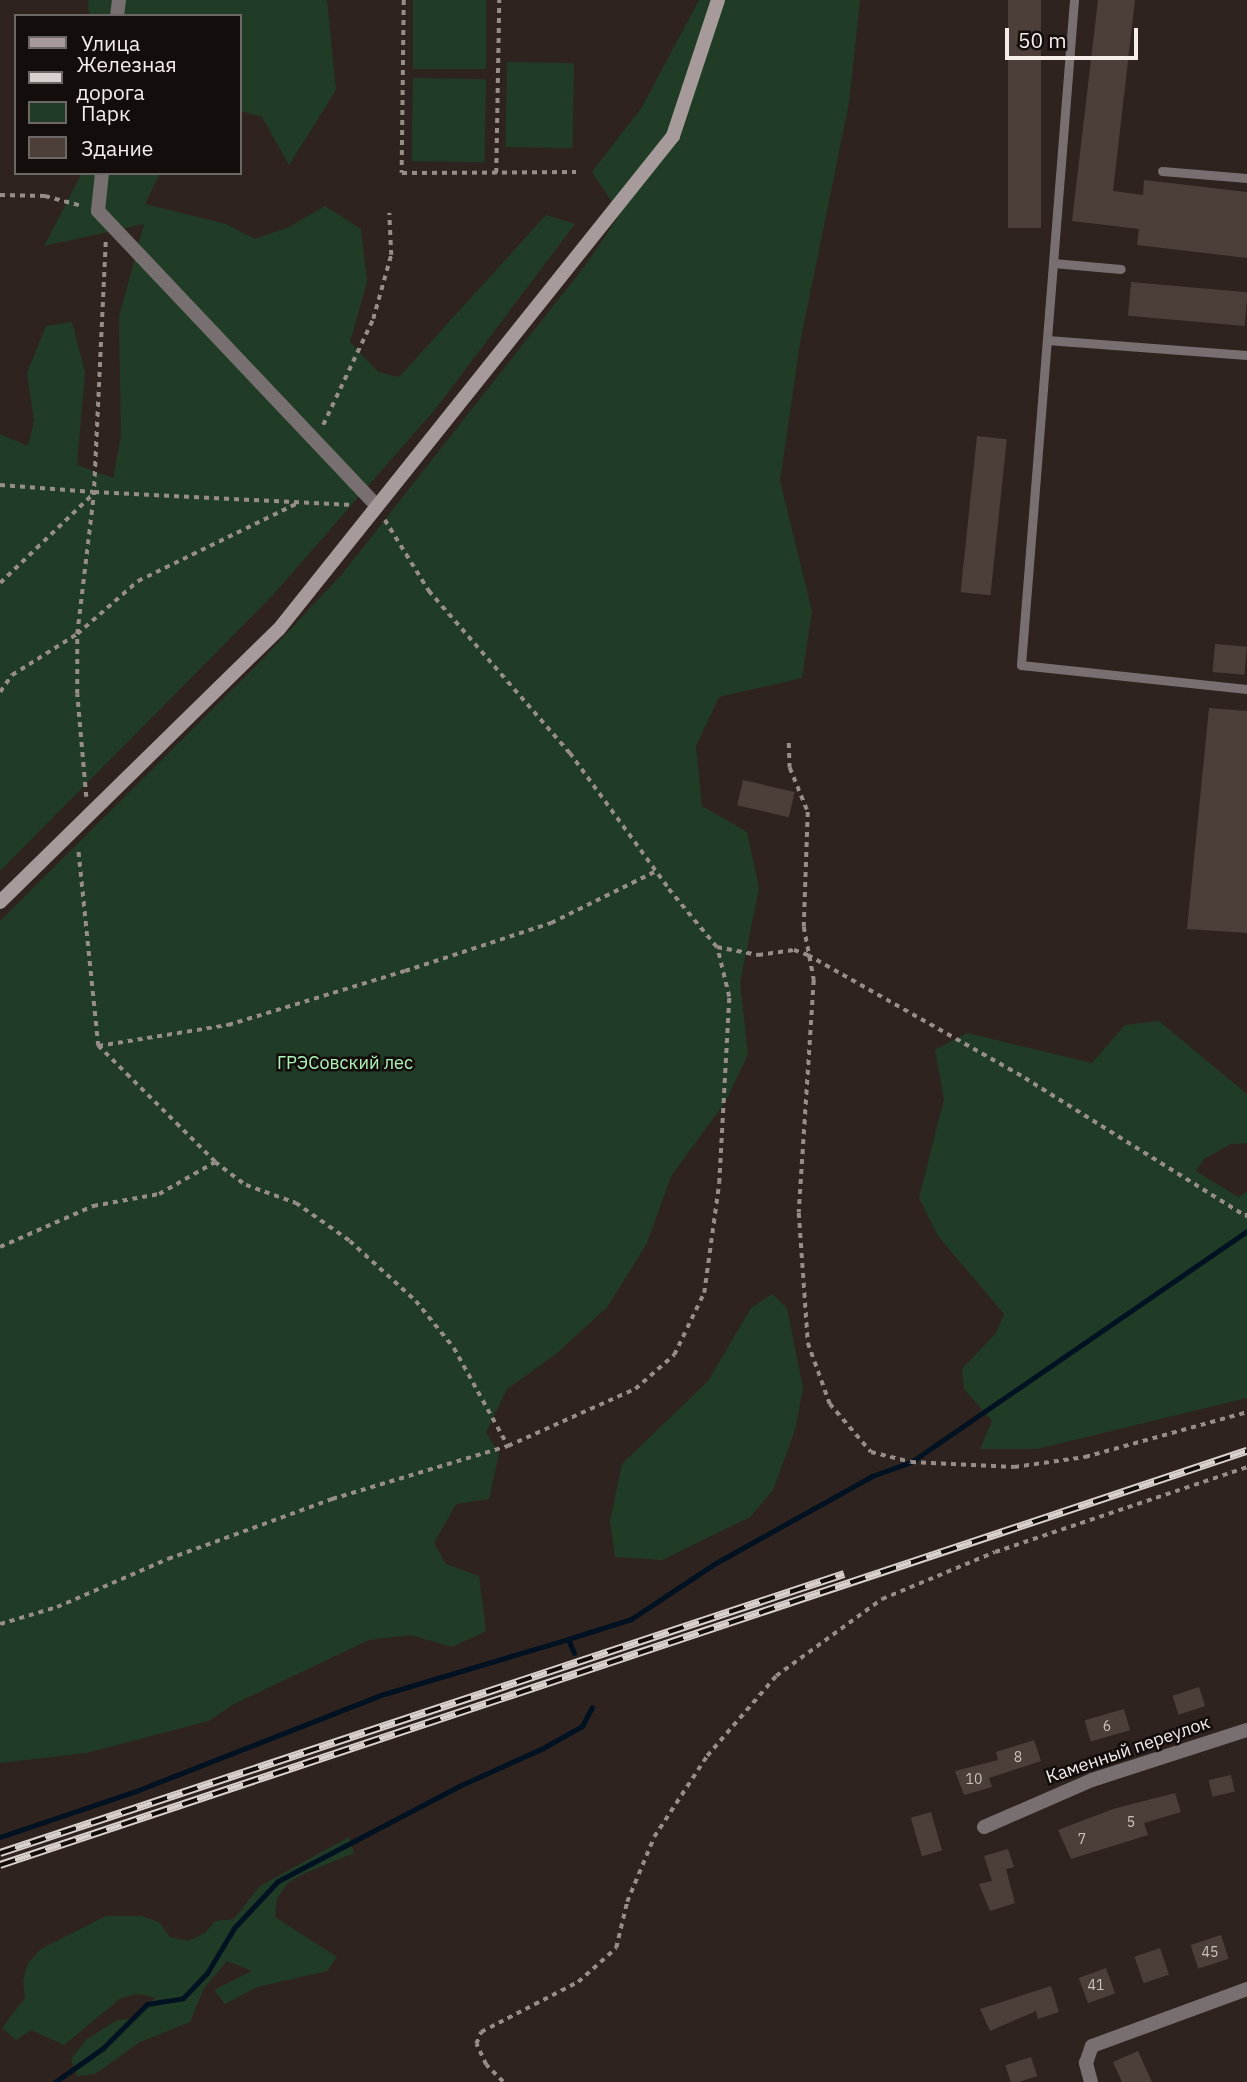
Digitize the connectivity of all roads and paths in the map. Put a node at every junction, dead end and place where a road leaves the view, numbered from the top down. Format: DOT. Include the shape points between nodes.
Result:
graph roads {
  1 [pos="404,0"];
  2 [pos="499,0"];
  3 [pos="718,0"];
  4 [pos="1074,0"];
  5 [pos="1162,170"];
  6 [pos="576,172"];
  7 [pos="496,173"];
  8 [pos="102,175"];
  9 [pos="1247,178"];
  10 [pos="0,195"];
  11 [pos="99,211"];
  12 [pos="389,214"];
  13 [pos="1053,263"];
  14 [pos="1121,269"];
  15 [pos="1047,340"];
  16 [pos="1247,355"];
  17 [pos="315,439"];
  18 [pos="0,485"];
  19 [pos="94,492"];
  20 [pos="300,502"];
  21 [pos="377,506"];
  22 [pos="0,583"];
  23 [pos="77,634"];
  24 [pos="1247,689"];
  25 [pos="0,692"];
  26 [pos="789,743"];
  27 [pos="88,815"];
  28 [pos="76,827"];
  29 [pos="656,871"];
  30 [pos="0,902"];
  31 [pos="717,947"];
  32 [pos="808,955"];
  33 [pos="98,1046"];
  34 [pos="215,1162"];
  35 [pos="1246,1215"];
  36 [pos="0,1247"];
  37 [pos="1247,1412"];
  38 [pos="508,1446"];
  39 [pos="1247,1467"];
  40 [pos="0,1624"];
  41 [pos="1247,1730"];
  42 [pos="984,1827"];
  43 [pos="1247,1989"];
  44 [pos="503,2082"];
  45 [pos="1091,2082"];
  1 -- 7 [label="path" via="402,173"];
  2 -- 7 [label="path"];
  3 -- 21 [label="main road" via="673,136"];
  4 -- 13 [label="lane"];
  5 -- 9 [label="lane"];
  6 -- 7 [label="path"];
  8 -- 11 [label="street"];
  10 -- 11 [label="path" via="45,196"];
  11 -- 17 [label="street"];
  11 -- 19 [label="path" via="107,228"];
  12 -- 17 [label="path" via="391,255 373,319"];
  13 -- 14 [label="lane"];
  13 -- 15 [label="lane"];
  15 -- 16 [label="lane"];
  15 -- 24 [label="lane" via="1021,665"];
  17 -- 21 [label="street"];
  18 -- 19 [label="path"];
  19 -- 20 [label="path"];
  19 -- 22 [label="path"];
  19 -- 23 [label="path"];
  20 -- 21 [label="path"];
  20 -- 23 [label="path" via="138,581"];
  21 -- 27 [label="main road" via="279,629"];
  21 -- 29 [label="path" via="429,591 570,753"];
  23 -- 25 [label="path" via="12,675"];
  23 -- 27 [label="path" via="77,694"];
  26 -- 32 [label="path" via="790,768 808,812 804,928"];
  27 -- 28 [label="main road"];
  28 -- 30 [label="main road"];
  28 -- 33 [label="path"];
  29 -- 31 [label="path"];
  29 -- 33 [label="path" via="551,923 405,971 228,1025"];
  31 -- 32 [label="path" via="758,955 794,950"];
  31 -- 38 [label="path" via="729,997 719,1183 704,1293 692,1324 674,1355 635,1389"];
  32 -- 35 [label="path" via="1025,1078"];
  32 -- 37 [label="path" via="814,980 799,1213 808,1343 830,1404 871,1452 911,1462 1014,1467 1085,1457"];
  33 -- 34 [label="path"];
  34 -- 36 [label="path" via="159,1194 93,1206"];
  34 -- 38 [label="path" via="246,1185 296,1203 350,1241 416,1301 454,1348"];
  38 -- 40 [label="path" via="332,1499 168,1559 57,1608"];
  39 -- 44 [label="path" via="995,1552 882,1599 776,1676 707,1756 654,1836 627,1902 616,1948 578,1982 481,2032 476,2044"];
  41 -- 42 [label="street, Каменный переулок" via="1092,1780"];
  43 -- 45 [label="street" via="1117,2033 1092,2046 1086,2063"];
}
